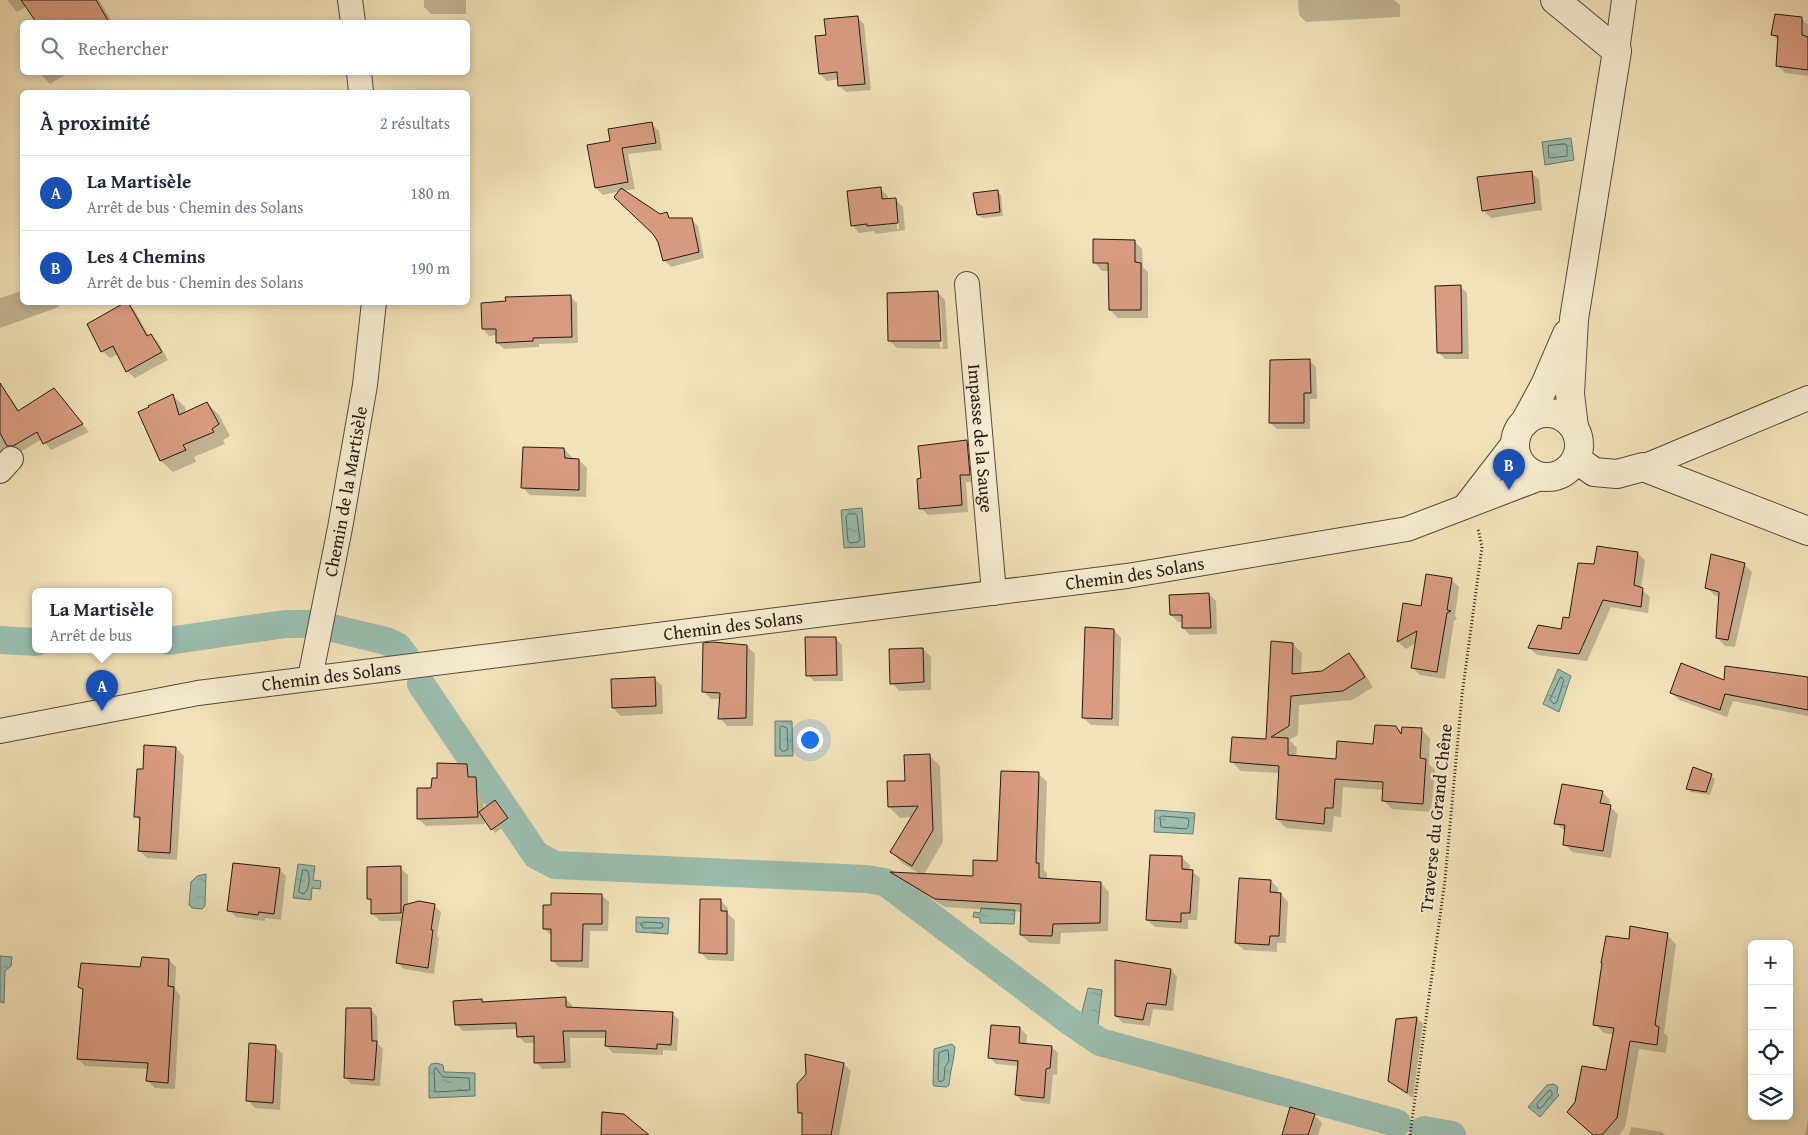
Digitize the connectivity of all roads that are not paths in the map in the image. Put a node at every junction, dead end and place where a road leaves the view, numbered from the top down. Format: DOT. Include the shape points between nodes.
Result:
graph roads {
  1 [pos="350,0"];
  2 [pos="1555,0"];
  3 [pos="1624,0"];
  4 [pos="353,20"];
  5 [pos="1617,51"];
  6 [pos="358,75"];
  7 [pos="361,90"];
  8 [pos="967,284"];
  9 [pos="374,305"];
  10 [pos="1574,319"];
  11 [pos="1808,398"];
  12 [pos="1574,427"];
  13 [pos="1520,431"];
  14 [pos="1576,459"];
  15 [pos="1643,467"];
  16 [pos="1543,477"];
  17 [pos="1463,508"];
  18 [pos="1808,531"];
  19 [pos="994,593"];
  20 [pos="310,678"];
  21 [pos="0,732"];
  1 -- 4 [label="street"];
  2 -- 5 [label="street"];
  3 -- 5 [label="street"];
  5 -- 10 [label="street"];
  6 -- 7 [label="street"];
  8 -- 19 [label="street, Impasse de la Sauge"];
  9 -- 20 [label="street, Chemin de la Martisèle" via="365,385"];
  10 -- 12 [label="street" via="1570,394"];
  10 -- 13 [label="street" via="1545,385"];
  11 -- 15 [label="street"];
  12 -- 13 [label="street" via="1566,419 1545,413 1534,416"];
  12 -- 14 [label="street" via="1580,449"];
  13 -- 16 [label="street" via="1516,451 1519,460 1533,474"];
  13 -- 17 [label="street"];
  14 -- 15 [label="street" via="1594,472 1616,474"];
  14 -- 16 [label="street" via="1563,474"];
  15 -- 18 [label="street"];
  16 -- 17 [label="street, Chemin des Solans"];
  17 -- 19 [label="street, Chemin des Solans" via="1407,529 1127,576"];
  19 -- 20 [label="street, Chemin des Solans"];
  20 -- 21 [label="street, Chemin des Solans" via="198,692"];
}
